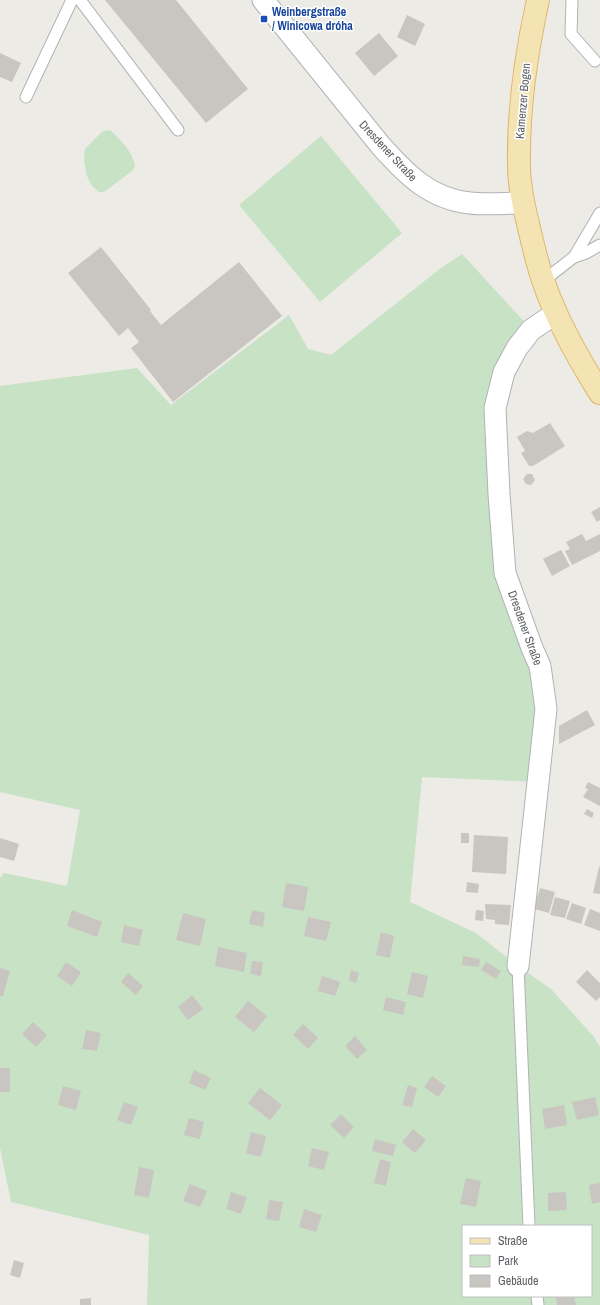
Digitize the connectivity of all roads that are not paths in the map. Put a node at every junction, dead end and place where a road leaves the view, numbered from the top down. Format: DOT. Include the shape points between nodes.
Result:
graph roads {
  1 [pos="72,0"];
  2 [pos="80,0"];
  3 [pos="263,0"];
  4 [pos="538,0"];
  5 [pos="572,0"];
  6 [pos="595,61"];
  7 [pos="26,97"];
  8 [pos="178,130"];
  9 [pos="523,203"];
  10 [pos="600,213"];
  11 [pos="600,245"];
  12 [pos="574,257"];
  13 [pos="543,281"];
  14 [pos="556,312"];
  15 [pos="600,393"];
  16 [pos="518,966"];
  17 [pos="529,1225"];
  1 -- 7 [label="lane"];
  2 -- 8 [label="lane"];
  3 -- 9 [label="street, Dresdener Straße" via="381,146 399,167 419,184 443,197 470,203"];
  4 -- 9 [label="main road, Kamenzer Bogen" via="524,72 519,122 519,166"];
  5 -- 6 [label="lane" via="571,34"];
  9 -- 13 [label="main road"];
  10 -- 12 [label="lane"];
  11 -- 12 [label="lane"];
  12 -- 13 [label="lane"];
  13 -- 14 [label="main road"];
  14 -- 15 [label="main road"];
  14 -- 16 [label="street, Dresdener Straße" via="531,330 517,348 504,372 495,408 505,573 540,666 546,710"];
  16 -- 17 [label="lane"];
}
